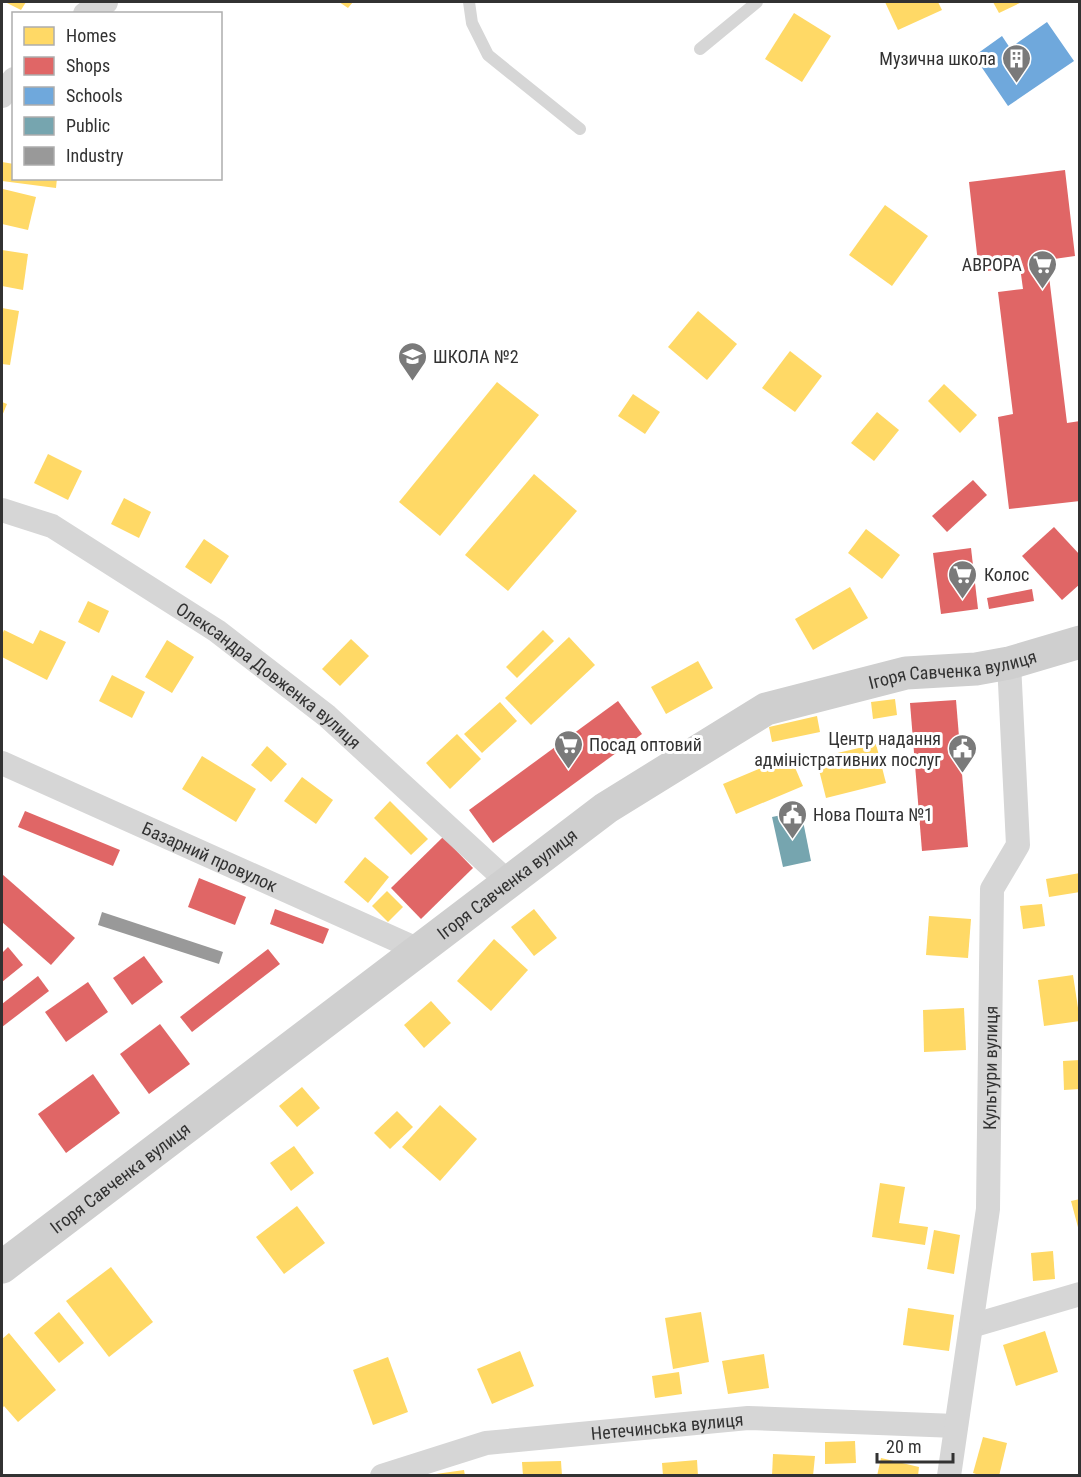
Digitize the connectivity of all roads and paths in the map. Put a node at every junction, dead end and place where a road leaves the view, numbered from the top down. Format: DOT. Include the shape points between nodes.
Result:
graph roads {
  1 [pos="106,2"];
  2 [pos="469,2"];
  3 [pos="757,2"];
  4 [pos="88,12"];
  5 [pos="700,49"];
  6 [pos="12,81"];
  7 [pos="2,96"];
  8 [pos="580,129"];
  9 [pos="2,510"];
  10 [pos="1080,642"];
  11 [pos="1010,663"];
  12 [pos="2,763"];
  13 [pos="508,882"];
  14 [pos="419,950"];
  15 [pos="2,1267"];
  16 [pos="1080,1294"];
  17 [pos="971,1326"];
  18 [pos="957,1426"];
  19 [pos="382,1476"];
  20 [pos="949,1476"];
  1 -- 4 [label="street"];
  2 -- 8 [label="lane" via="472,23 488,55"];
  3 -- 5 [label="lane"];
  6 -- 7 [label="street"];
  9 -- 13 [label="street, Олександра Довженка вулиця" via="52,526 217,631 327,716"];
  10 -- 11 [label="street, Ігоря Савченка вулиця"];
  11 -- 13 [label="street, Ігоря Савченка вулиця" via="906,673 766,709 606,808"];
  11 -- 17 [label="street, Культури вулиця" via="1018,845 992,889 988,1209"];
  12 -- 14 [label="street, Базарний провулок"];
  13 -- 14 [label="street, Ігоря Савченка вулиця"];
  14 -- 15 [label="street, Ігоря Савченка вулиця"];
  16 -- 17 [label="street"];
  17 -- 18 [label="street, Культури вулиця"];
  18 -- 19 [label="street, Нетечинська вулиця" via="748,1418 486,1443"];
  18 -- 20 [label="street, Культури вулиця"];
}
